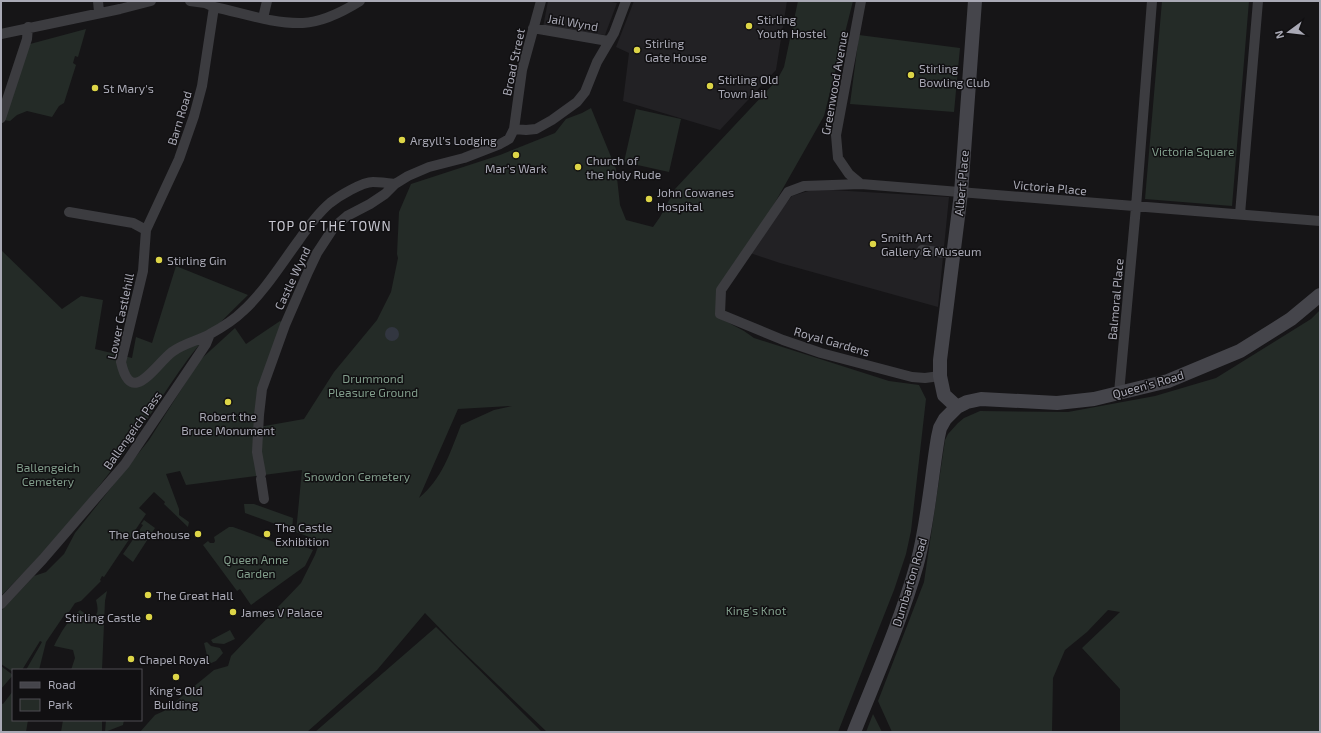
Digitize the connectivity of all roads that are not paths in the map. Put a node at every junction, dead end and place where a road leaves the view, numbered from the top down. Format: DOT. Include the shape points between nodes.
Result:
graph roads {
  1 [pos="98,1"];
  2 [pos="150,1"];
  3 [pos="190,1"];
  4 [pos="267,1"];
  5 [pos="360,1"];
  6 [pos="541,1"];
  7 [pos="626,1"];
  8 [pos="861,1"];
  9 [pos="975,1"];
  10 [pos="1152,1"];
  11 [pos="1258,1"];
  12 [pos="214,7"];
  13 [pos="99,12"];
  14 [pos="263,18"];
  15 [pos="28,28"];
  16 [pos="533,28"];
  17 [pos="1,34"];
  18 [pos="608,41"];
  19 [pos="1,118"];
  20 [pos="514,129"];
  21 [pos="395,184"];
  22 [pos="861,184"];
  23 [pos="961,193"];
  24 [pos="1136,207"];
  25 [pos="69,212"];
  26 [pos="1240,214"];
  27 [pos="1320,221"];
  28 [pos="146,230"];
  29 [pos="922,250"];
  30 [pos="954,254"];
  31 [pos="1320,295"];
  32 [pos="210,334"];
  33 [pos="940,376"];
  34 [pos="1120,393"];
  35 [pos="957,407"];
  36 [pos="264,500"];
  37 [pos="1,604"];
  38 [pos="854,732"];
  1 -- 13 [label="street"];
  2 -- 13 [label="street"];
  3 -- 12 [label="street"];
  4 -- 14 [label="street"];
  5 -- 14 [label="street" via="345,10 304,23"];
  6 -- 16 [label="street, Broad Street"];
  7 -- 18 [label="street" via="614,33"];
  8 -- 22 [label="street, Greenwood Avenue" via="836,135 838,158 849,174"];
  9 -- 23 [label="main road, Albert Place"];
  10 -- 24 [label="street"];
  11 -- 26 [label="street"];
  12 -- 14 [label="street"];
  12 -- 28 [label="street, Barn Road" via="202,86 194,116 179,160"];
  13 -- 15 [label="street"];
  15 -- 17 [label="street"];
  15 -- 19 [label="street" via="27,39"];
  16 -- 18 [label="street, Jail Wynd"];
  16 -- 20 [label="street, Broad Street" via="522,70"];
  18 -- 20 [label="street" via="585,92 577,102 536,129"];
  20 -- 21 [label="street, Castle Wynd" via="509,139 500,144 464,158 429,167"];
  21 -- 32 [label="street" via="372,182 348,191 329,204 311,223 259,294 242,312"];
  21 -- 36 [label="street, Castle Wynd" via="385,194 347,216 334,227 314,259 285,325 262,389 258,452"];
  22 -- 23 [label="street, Victoria Place"];
  22 -- 33 [label="street, Royal Gardens" via="804,186 788,192 721,290 720,314 821,353 912,377"];
  23 -- 24 [label="street, Victoria Place"];
  23 -- 30 [label="main road, Albert Place"];
  24 -- 26 [label="street"];
  24 -- 34 [label="street, Balmoral Place"];
  25 -- 28 [label="street" via="133,223"];
  26 -- 27 [label="street"];
  28 -- 32 [label="street, Lower Castlehill" via="143,271 121,362 128,380 136,383 144,380 171,353"];
  29 -- 30 [label="street"];
  30 -- 33 [label="main road, Albert Place"];
  31 -- 34 [label="main road, Queen's Road" via="1291,319 1240,351 1168,381"];
  32 -- 37 [label="street, Ballengeich Pass" via="206,344 125,464 44,559"];
  33 -- 35 [label="main road, Albert Place" via="944,395"];
  34 -- 35 [label="main road, Queen's Road" via="1057,403 981,399"];
  35 -- 38 [label="main road, Dumbarton Road" via="945,419 938,437 924,534 906,599"];
}
